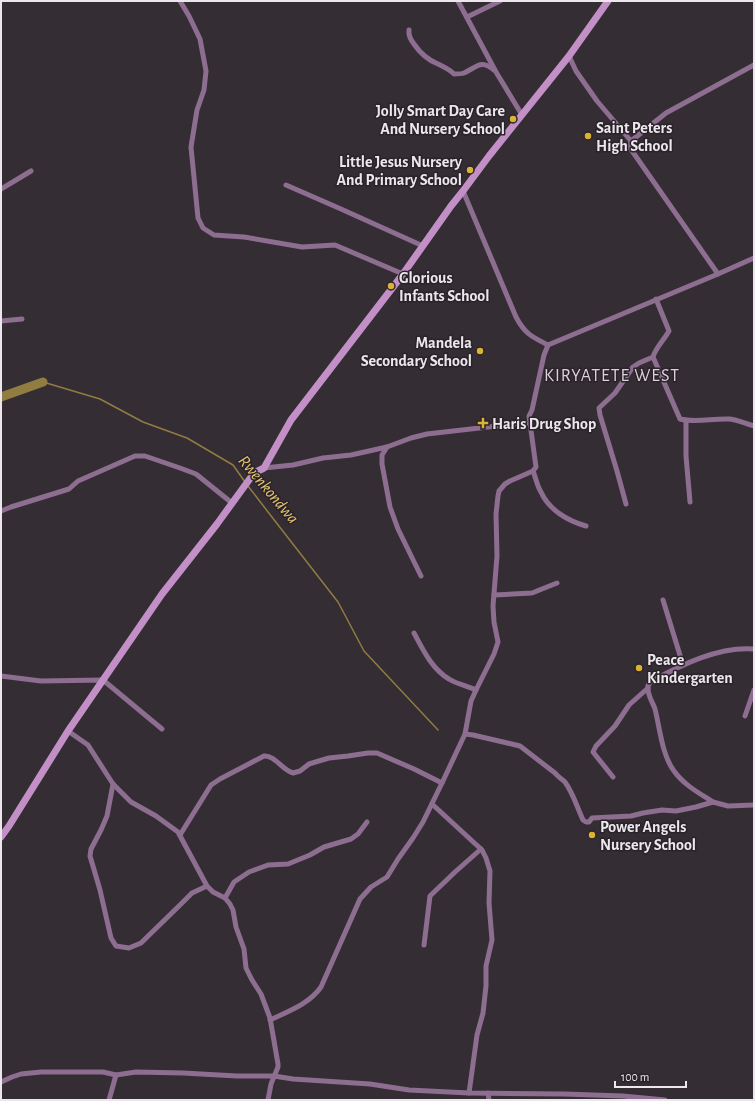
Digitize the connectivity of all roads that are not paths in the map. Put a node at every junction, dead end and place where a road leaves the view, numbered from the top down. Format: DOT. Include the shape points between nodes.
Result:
graph roads {
  1 [pos="180,1"];
  2 [pos="458,1"];
  3 [pos="500,1"];
  4 [pos="608,1"];
  5 [pos="468,18"];
  6 [pos="409,30"];
  7 [pos="569,56"];
  8 [pos="754,65"];
  9 [pos="496,72"];
  10 [pos="522,115"];
  11 [pos="631,141"];
  12 [pos="31,171"];
  13 [pos="286,185"];
  14 [pos="1,189"];
  15 [pos="464,191"];
  16 [pos="423,246"];
  17 [pos="754,258"];
  18 [pos="403,274"];
  19 [pos="718,274"];
  20 [pos="656,299"];
  21 [pos="22,319"];
  22 [pos="1,320"];
  23 [pos="548,345"];
  24 [pos="653,357"];
  25 [pos="686,420"];
  26 [pos="530,423"];
  27 [pos="754,426"];
  28 [pos="387,447"];
  29 [pos="264,468"];
  30 [pos="533,471"];
  31 [pos="690,502"];
  32 [pos="232,503"];
  33 [pos="626,504"];
  34 [pos="1,511"];
  35 [pos="586,526"];
  36 [pos="421,576"];
  37 [pos="557,583"];
  38 [pos="494,594"];
  39 [pos="663,600"];
  40 [pos="414,633"];
  41 [pos="754,649"];
  42 [pos="683,665"];
  43 [pos="1,676"];
  44 [pos="103,680"];
  45 [pos="648,688"];
  46 [pos="476,690"];
  47 [pos="754,690"];
  48 [pos="745,716"];
  49 [pos="162,729"];
  50 [pos="68,731"];
  51 [pos="465,734"];
  52 [pos="613,777"];
  53 [pos="442,782"];
  54 [pos="113,784"];
  55 [pos="713,802"];
  56 [pos="432,804"];
  57 [pos="754,805"];
  58 [pos="367,822"];
  59 [pos="180,835"];
  60 [pos="1,837"];
  61 [pos="481,849"];
  62 [pos="207,886"];
  63 [pos="225,898"];
  64 [pos="424,945"];
  65 [pos="270,1020"];
  66 [pos="116,1075"];
  67 [pos="274,1076"];
  68 [pos="1,1082"];
  69 [pos="469,1093"];
  70 [pos="488,1093"];
  71 [pos="109,1100"];
  72 [pos="268,1100"];
  73 [pos="488,1100"];
  74 [pos="665,1100"];
  1 -- 18 [label="street" via="200,39 206,71 191,147 198,218 203,228 214,235 244,237 302,247 335,245"];
  2 -- 5 [label="street"];
  3 -- 5 [label="street"];
  4 -- 7 [label="street"];
  5 -- 9 [label="street"];
  6 -- 9 [label="street" via="411,40 421,53 454,74 462,74 483,64"];
  7 -- 10 [label="street"];
  7 -- 11 [label="street" via="593,95"];
  8 -- 11 [label="street" via="666,113"];
  9 -- 10 [label="street"];
  10 -- 15 [label="street"];
  11 -- 19 [label="street" via="630,148 633,153"];
  12 -- 14 [label="street"];
  13 -- 16 [label="street"];
  15 -- 16 [label="street"];
  15 -- 23 [label="street" via="519,322 527,333"];
  16 -- 18 [label="street"];
  17 -- 19 [label="street"];
  18 -- 29 [label="street" via="291,420"];
  19 -- 20 [label="street"];
  20 -- 23 [label="street"];
  20 -- 24 [label="street" via="669,331"];
  21 -- 22 [label="street"];
  23 -- 26 [label="street" via="529,416"];
  24 -- 25 [label="street" via="677,415 680,419"];
  24 -- 33 [label="street" via="633,367 615,393 599,408"];
  25 -- 27 [label="street" via="730,419"];
  25 -- 31 [label="street"];
  26 -- 28 [label="street" via="427,434"];
  26 -- 30 [label="street" via="536,464"];
  28 -- 29 [label="street"];
  28 -- 36 [label="street" via="382,455 382,464 390,507 398,530"];
  29 -- 32 [label="street" via="254,473"];
  30 -- 35 [label="street" via="541,493 549,504 564,517"];
  30 -- 38 [label="street" via="505,484 498,496"];
  32 -- 34 [label="street" via="192,472 140,455 78,481 69,489"];
  32 -- 44 [label="street" via="162,594"];
  37 -- 38 [label="street" via="532,593"];
  38 -- 46 [label="street" via="493,615 498,642"];
  39 -- 42 [label="street"];
  40 -- 46 [label="street" via="427,656 444,675"];
  41 -- 42 [label="street" via="732,650"];
  42 -- 45 [label="street" via="652,681"];
  43 -- 44 [label="street" via="41,681"];
  44 -- 49 [label="street"];
  44 -- 50 [label="street"];
  45 -- 52 [label="street" via="629,705 593,752"];
  45 -- 55 [label="street" via="669,763 684,781"];
  46 -- 51 [label="street" via="471,701"];
  47 -- 48 [label="street"];
  50 -- 54 [label="street" via="88,745"];
  50 -- 60 [label="street"];
  51 -- 53 [label="street"];
  51 -- 55 [label="street" via="520,746 527,751 564,780 586,822 592,818 631,816 662,810 676,811"];
  53 -- 56 [label="street"];
  53 -- 59 [label="street" via="372,752 329,758 309,764 293,773 266,755 211,785"];
  54 -- 59 [label="street" via="131,802 156,816"];
  54 -- 62 [label="street" via="107,816 90,856 111,938 116,946 129,948 141,944 192,893"];
  55 -- 57 [label="street" via="728,806"];
  56 -- 61 [label="street"];
  56 -- 65 [label="street" via="387,877 371,887 360,899 316,994 305,1003"];
  58 -- 63 [label="street" via="351,839 324,847 288,864 268,865 249,872 234,882"];
  59 -- 62 [label="street"];
  61 -- 64 [label="street" via="430,896"];
  61 -- 69 [label="street" via="490,871 492,936"];
  62 -- 63 [label="street"];
  63 -- 65 [label="street" via="234,915 248,974 261,994"];
  65 -- 67 [label="street" via="278,1064"];
  66 -- 67 [label="street" via="136,1072"];
  66 -- 68 [label="street" via="103,1072 41,1072 21,1074"];
  66 -- 71 [label="street"];
  67 -- 69 [label="street" via="409,1090"];
  67 -- 72 [label="street"];
  69 -- 70 [label="street"];
  70 -- 73 [label="street"];
  70 -- 74 [label="street" via="623,1096"];
}
